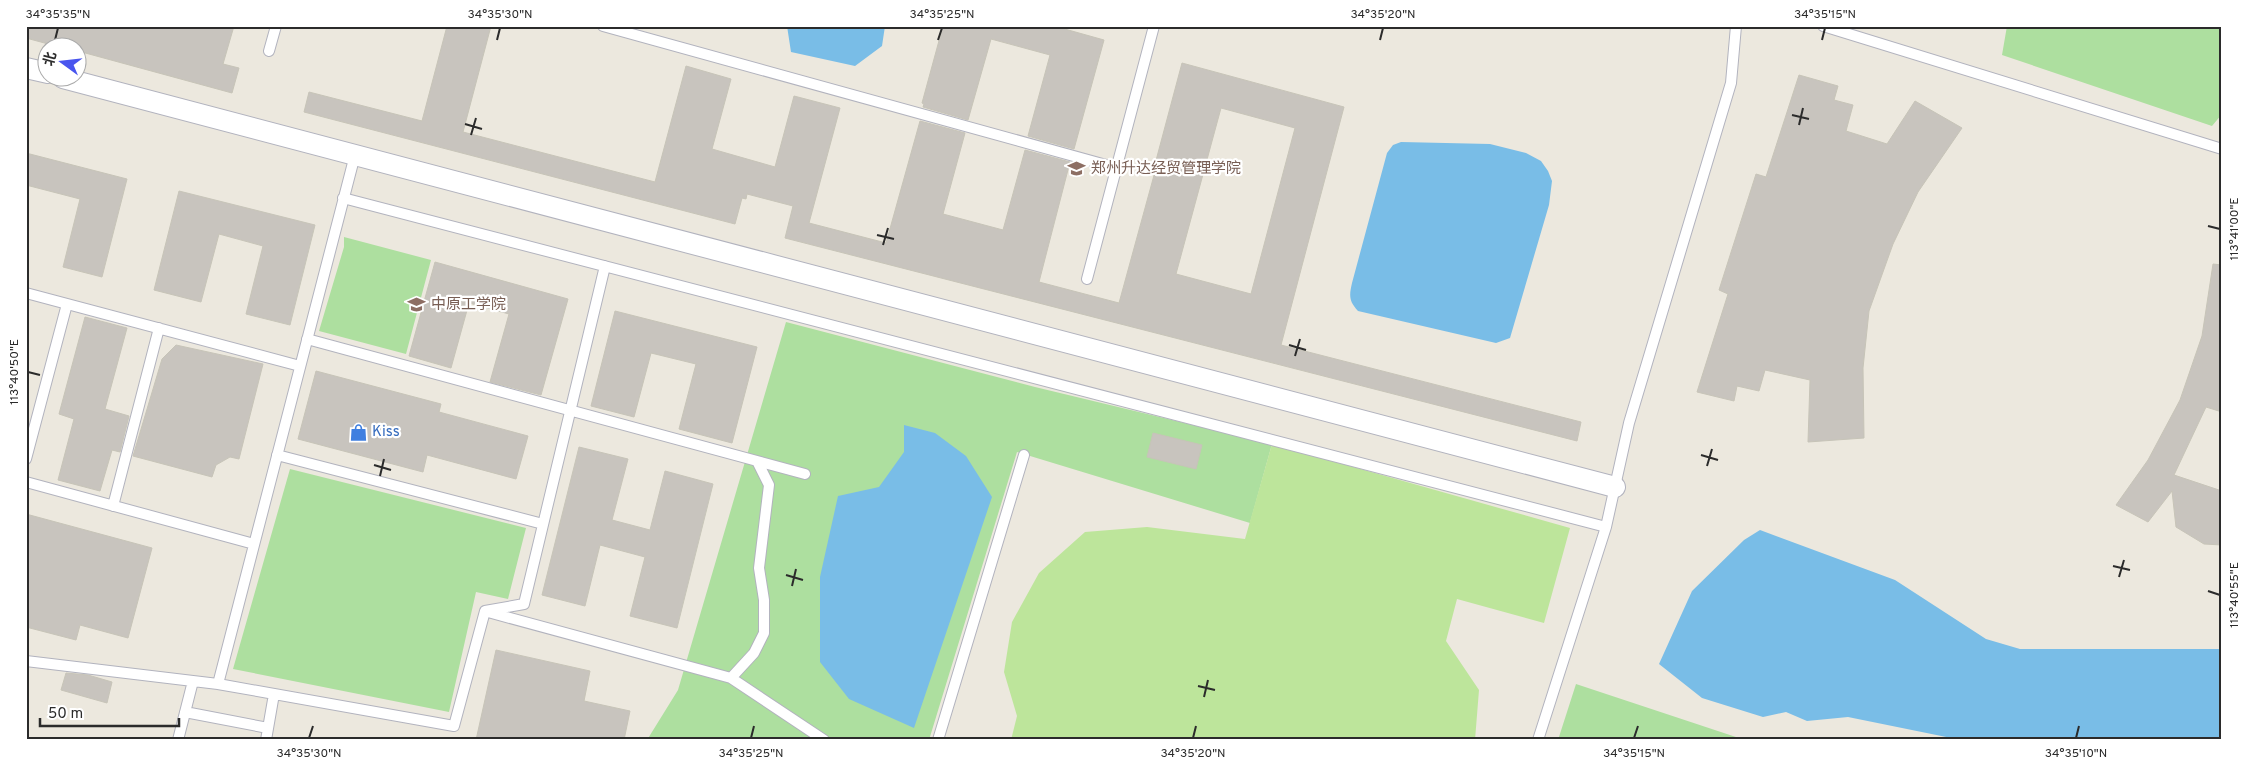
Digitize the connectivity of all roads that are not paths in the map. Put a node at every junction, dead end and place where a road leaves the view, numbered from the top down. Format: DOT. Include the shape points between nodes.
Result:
graph roads {
  1 [pos="276,26"];
  2 [pos="603,26"];
  3 [pos="1154,26"];
  4 [pos="1736,26"];
  5 [pos="1823,26"];
  6 [pos="269,51"];
  7 [pos="88,85"];
  8 [pos="2222,149"];
  9 [pos="355,154"];
  10 [pos="1117,168"];
  11 [pos="343,198"];
  12 [pos="606,266"];
  13 [pos="1088,279"];
  14 [pos="26,293"];
  15 [pos="67,304"];
  16 [pos="159,328"];
  17 [pos="307,339"];
  18 [pos="300,366"];
  19 [pos="570,411"];
  20 [pos="277,455"];
  21 [pos="1024,455"];
  22 [pos="26,460"];
  23 [pos="757,461"];
  24 [pos="805,474"];
  25 [pos="26,482"];
  26 [pos="1615,487"];
  27 [pos="112,506"];
  28 [pos="543,524"];
  29 [pos="1606,527"];
  30 [pos="254,544"];
  31 [pos="485,611"];
  32 [pos="26,661"];
  33 [pos="731,678"];
  34 [pos="193,681"];
  35 [pos="218,684"];
  36 [pos="274,694"];
  37 [pos="185,712"];
  38 [pos="268,728"];
  39 [pos="178,740"];
  40 [pos="266,740"];
  41 [pos="824,740"];
  42 [pos="938,740"];
  43 [pos="1538,740"];
  1 -- 6 [label="lane"];
  2 -- 10 [label="lane"];
  3 -- 10 [label="lane"];
  4 -- 26 [label="lane" via="1730,83 1629,423"];
  5 -- 8 [label="lane"];
  7 -- 9 [label="street"];
  9 -- 11 [label="lane"];
  9 -- 26 [label="street"];
  10 -- 13 [label="lane"];
  11 -- 12 [label="lane"];
  11 -- 17 [label="lane"];
  12 -- 19 [label="lane"];
  12 -- 29 [label="lane"];
  14 -- 15 [label="lane"];
  15 -- 16 [label="lane"];
  15 -- 22 [label="lane"];
  16 -- 18 [label="lane"];
  16 -- 27 [label="lane"];
  17 -- 18 [label="lane"];
  17 -- 19 [label="lane"];
  18 -- 20 [label="lane"];
  19 -- 23 [label="lane"];
  19 -- 28 [label="lane"];
  20 -- 28 [label="lane"];
  20 -- 30 [label="lane"];
  21 -- 42 [label="lane"];
  23 -- 24 [label="lane"];
  23 -- 33 [label="lane" via="769,485 759,568 764,632 754,653"];
  25 -- 27 [label="lane"];
  26 -- 29 [label="lane"];
  27 -- 30 [label="lane"];
  28 -- 31 [label="lane" via="524,604"];
  29 -- 43 [label="lane"];
  30 -- 35 [label="lane"];
  31 -- 33 [label="lane"];
  31 -- 36 [label="lane" via="454,726"];
  32 -- 34 [label="lane"];
  33 -- 41 [label="lane"];
  34 -- 35 [label="lane"];
  34 -- 37 [label="lane"];
  35 -- 36 [label="lane"];
  36 -- 38 [label="lane"];
  37 -- 38 [label="lane"];
  37 -- 39 [label="lane"];
  38 -- 40 [label="lane"];
}
